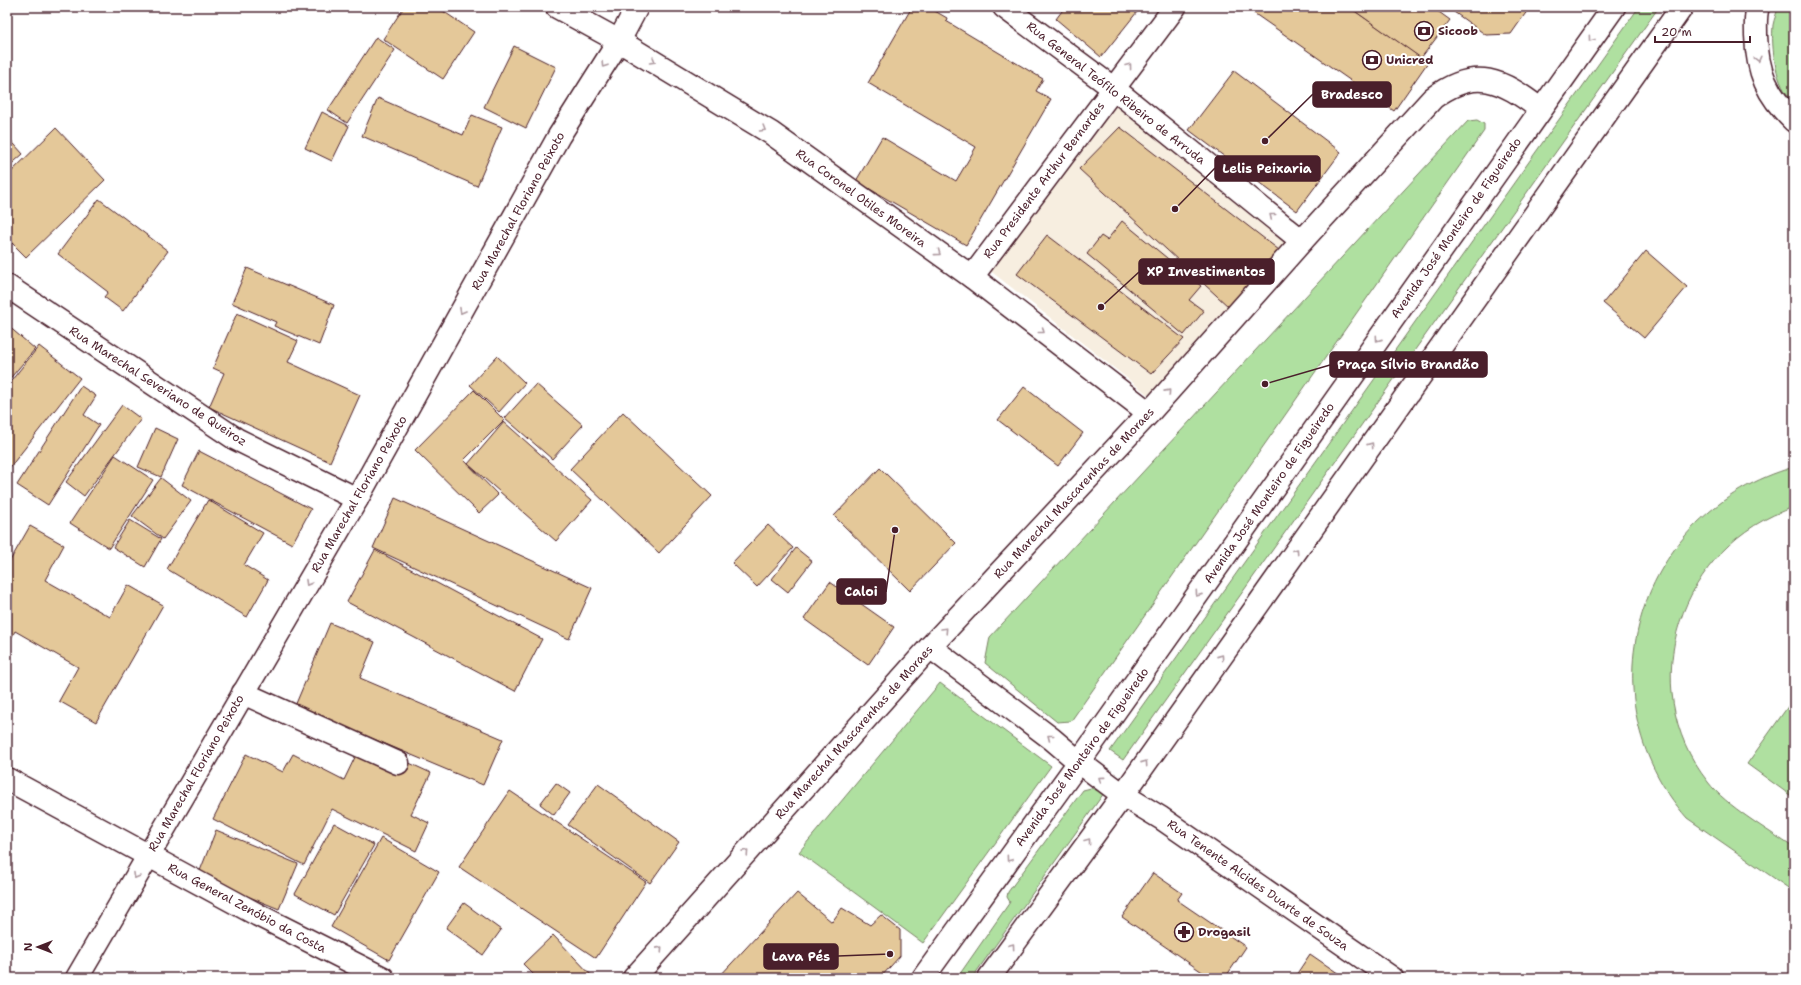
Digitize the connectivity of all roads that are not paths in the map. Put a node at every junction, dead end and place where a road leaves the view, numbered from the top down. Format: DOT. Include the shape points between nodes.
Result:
graph roads {
  1 [pos="557,7"];
  2 [pos="637,7"];
  3 [pos="1004,7"];
  4 [pos="1175,7"];
  5 [pos="1614,7"];
  6 [pos="1682,7"];
  7 [pos="1758,7"];
  8 [pos="619,41"];
  9 [pos="1113,88"];
  10 [pos="1540,109"];
  11 [pos="1794,121"];
  12 [pos="1302,241"];
  13 [pos="972,277"];
  14 [pos="7,286"];
  15 [pos="1149,413"];
  16 [pos="357,499"];
  17 [pos="930,647"];
  18 [pos="243,693"];
  19 [pos="1079,762"];
  20 [pos="398,763"];
  21 [pos="7,778"];
  22 [pos="1123,795"];
  23 [pos="147,856"];
  24 [pos="77,978"];
  25 [pos="383,978"];
  26 [pos="634,978"];
  27 [pos="923,978"];
  28 [pos="989,978"];
  29 [pos="1392,978"];
  1 -- 8 [label="street, Rua Coronel Otiles Moreira"];
  2 -- 8 [label="street, Rua Marechal Floriano Peixoto"];
  3 -- 9 [label="street, Rua General Teófilo Ribeiro de Arruda"];
  9 -- 4 [label="street, Rua Presidente Arthur Bernardes, one-way"];
  5 -- 10 [label="street, Avenida José Monteiro de Figueiredo, one-way"];
  22 -- 6 [label="street, one-way"];
  7 -- 11 [label="street, one-way" via="1756,56 1767,89"];
  8 -- 13 [label="street, Rua Coronel Otiles Moreira, one-way" via="771,133"];
  8 -- 16 [label="street, Rua Marechal Floriano Peixoto, one-way" via="559,136"];
  12 -- 9 [label="street, Rua General Teófilo Ribeiro de Arruda, one-way"];
  9 -- 13 [label="street, Rua Presidente Arthur Bernardes"];
  10 -- 12 [label="street, Rua Marechal Mascarenhas de Moraes" via="1503,84 1491,81 1478,79 1447,87 1432,98"];
  10 -- 19 [label="street, Avenida José Monteiro de Figueiredo, one-way"];
  15 -- 12 [label="street, Rua Marechal Mascarenhas de Moraes, one-way"];
  13 -- 15 [label="street, Rua Coronel Otiles Moreira, one-way"];
  14 -- 16 [label="street, Rua Marechal Severiano de Queiroz" via="236,439"];
  17 -- 15 [label="street, Rua Marechal Mascarenhas de Moraes, one-way"];
  16 -- 18 [label="street, Rua Marechal Floriano Peixoto, one-way"];
  19 -- 17 [label="street, Rua Tenente Alcides Duarte de Souza, one-way"];
  26 -- 17 [label="street, Rua Marechal Mascarenhas de Moraes, one-way"];
  18 -- 20 [label="street"];
  18 -- 23 [label="street, Rua Marechal Floriano Peixoto"];
  22 -- 19 [label="street, Rua Tenente Alcides Duarte de Souza, one-way"];
  19 -- 27 [label="street, Avenida José Monteiro de Figueiredo, one-way"];
  21 -- 23 [label="street, Rua General Zenóbio da Costa"];
  28 -- 22 [label="street, one-way"];
  22 -- 29 [label="street, Rua Tenente Alcides Duarte de Souza" via="1161,818"];
  23 -- 24 [label="street, Rua Marechal Floriano Peixoto, one-way"];
  23 -- 25 [label="street, Rua General Zenóbio da Costa"];
}
